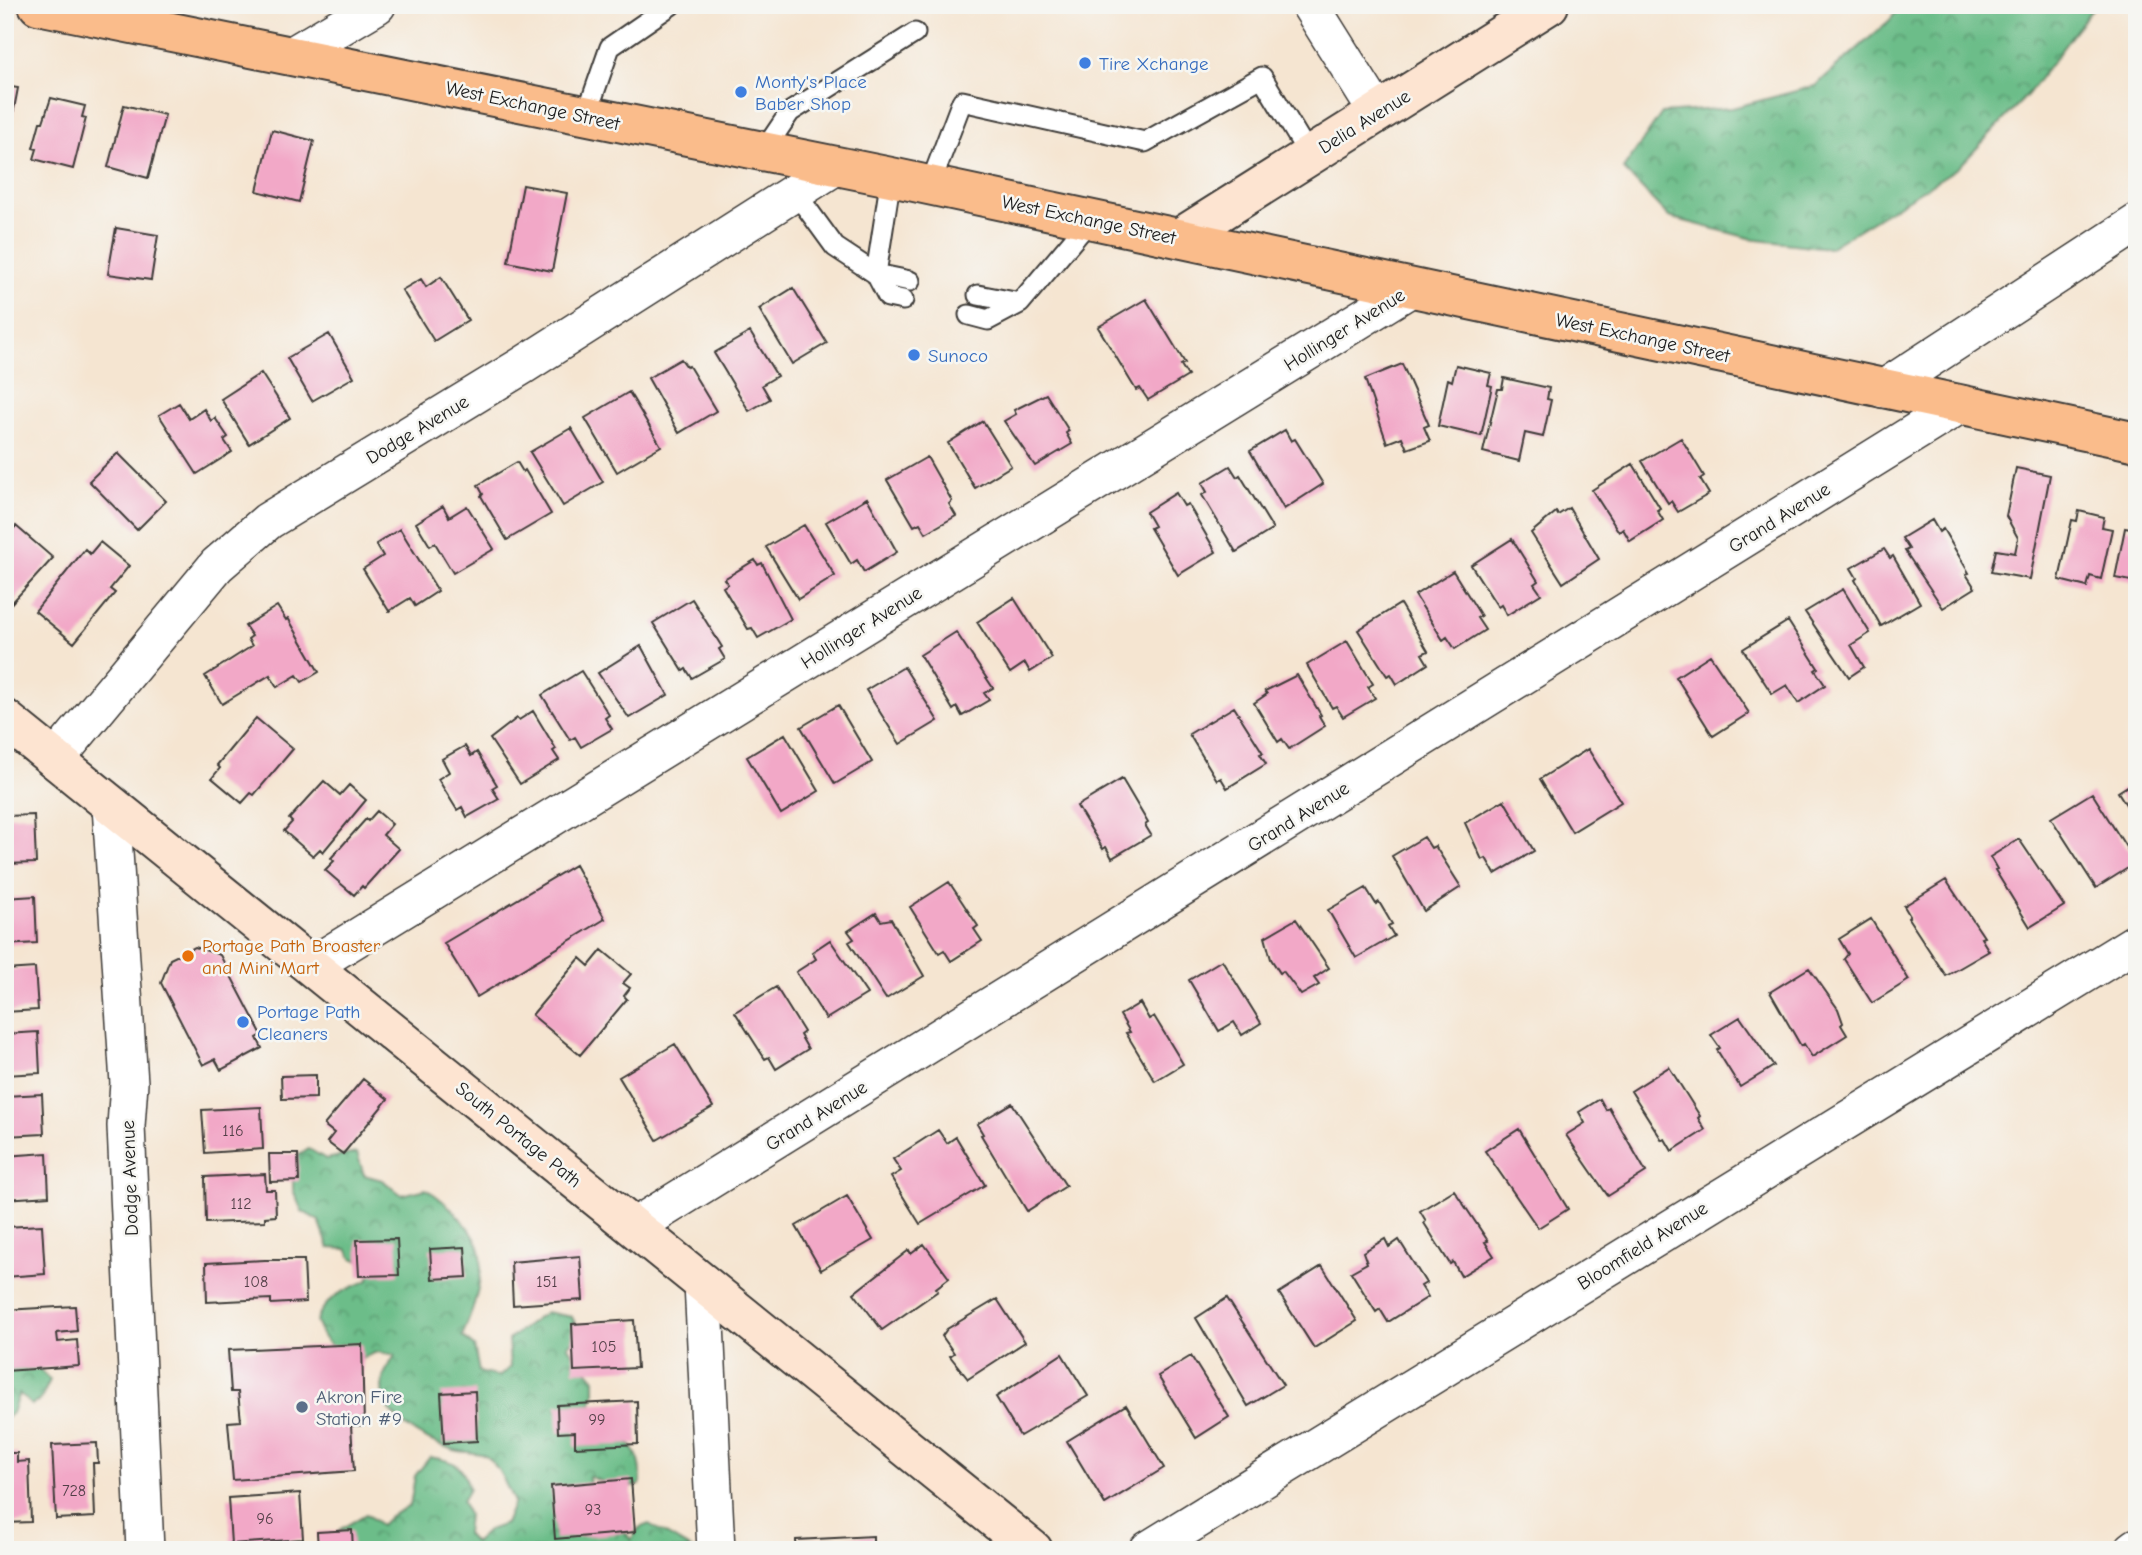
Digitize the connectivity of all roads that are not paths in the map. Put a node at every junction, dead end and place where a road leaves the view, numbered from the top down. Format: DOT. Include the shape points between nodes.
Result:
graph roads {
  1 [pos="38,5"];
  2 [pos="377,5"];
  3 [pos="671,5"];
  4 [pos="1310,5"];
  5 [pos="1549,5"];
  6 [pos="136,15"];
  7 [pos="915,33"];
  8 [pos="291,56"];
  9 [pos="1377,112"];
  10 [pos="586,116"];
  11 [pos="764,152"];
  12 [pos="1309,155"];
  13 [pos="836,166"];
  14 [pos="891,177"];
  15 [pos="930,186"];
  16 [pos="795,192"];
  17 [pos="1091,219"];
  18 [pos="2137,223"];
  19 [pos="1179,238"];
  20 [pos="876,274"];
  21 [pos="910,281"];
  22 [pos="1411,288"];
  23 [pos="978,295"];
  24 [pos="903,300"];
  25 [pos="1020,303"];
  26 [pos="970,315"];
  27 [pos="1883,389"];
  28 [pos="1961,404"];
  29 [pos="2137,442"];
  30 [pos="5,719"];
  31 [pos="55,760"];
  32 [pos="111,806"];
  33 [pos="2137,942"];
  34 [pos="311,966"];
  35 [pos="634,1227"];
  36 [pos="703,1283"];
  37 [pos="145,1550"];
  38 [pos="716,1550"];
  39 [pos="1033,1550"];
  40 [pos="1148,1550"];
  1 -- 6 [label="main road, West Exchange Street"];
  2 -- 8 [label="street"];
  3 -- 10 [label="lane" via="610,47"];
  4 -- 9 [label="street"];
  5 -- 9 [label="main road, Delia Avenue"];
  6 -- 8 [label="main road, West Exchange Street"];
  7 -- 11 [label="lane" via="790,112"];
  8 -- 10 [label="main road, West Exchange Street"];
  9 -- 12 [label="main road, Delia Avenue"];
  10 -- 11 [label="main road, West Exchange Street"];
  11 -- 13 [label="main road, West Exchange Street"];
  12 -- 15 [label="lane" via="1262,77 1145,142 962,101"];
  12 -- 19 [label="main road, Delia Avenue"];
  13 -- 14 [label="main road, West Exchange Street"];
  13 -- 16 [label="street, Dodge Avenue"];
  14 -- 15 [label="main road, West Exchange Street"];
  14 -- 20 [label="lane"];
  15 -- 17 [label="main road, West Exchange Street"];
  16 -- 20 [label="lane" via="835,247"];
  16 -- 31 [label="street, Dodge Avenue" via="268,521 217,565"];
  17 -- 19 [label="main road, West Exchange Street"];
  17 -- 25 [label="lane"];
  18 -- 27 [label="street"];
  19 -- 22 [label="main road, West Exchange Street"];
  20 -- 21 [label="lane"];
  20 -- 24 [label="lane" via="888,297"];
  22 -- 27 [label="main road, West Exchange Street"];
  22 -- 34 [label="street, Hollinger Avenue"];
  23 -- 25 [label="lane"];
  25 -- 26 [label="lane" via="988,320"];
  27 -- 28 [label="main road, West Exchange Street"];
  28 -- 29 [label="main road, West Exchange Street"];
  28 -- 35 [label="street, Grand Avenue"];
  30 -- 31 [label="main road, South Portage Path"];
  31 -- 32 [label="main road, South Portage Path"];
  32 -- 34 [label="main road, South Portage Path"];
  32 -- 37 [label="street, Dodge Avenue" via="129,1083 126,1126"];
  33 -- 40 [label="street, Bloomfield Avenue"];
  34 -- 35 [label="main road, South Portage Path"];
  35 -- 36 [label="main road, South Portage Path"];
  36 -- 38 [label="street"];
  36 -- 39 [label="main road, South Portage Path"];
}
